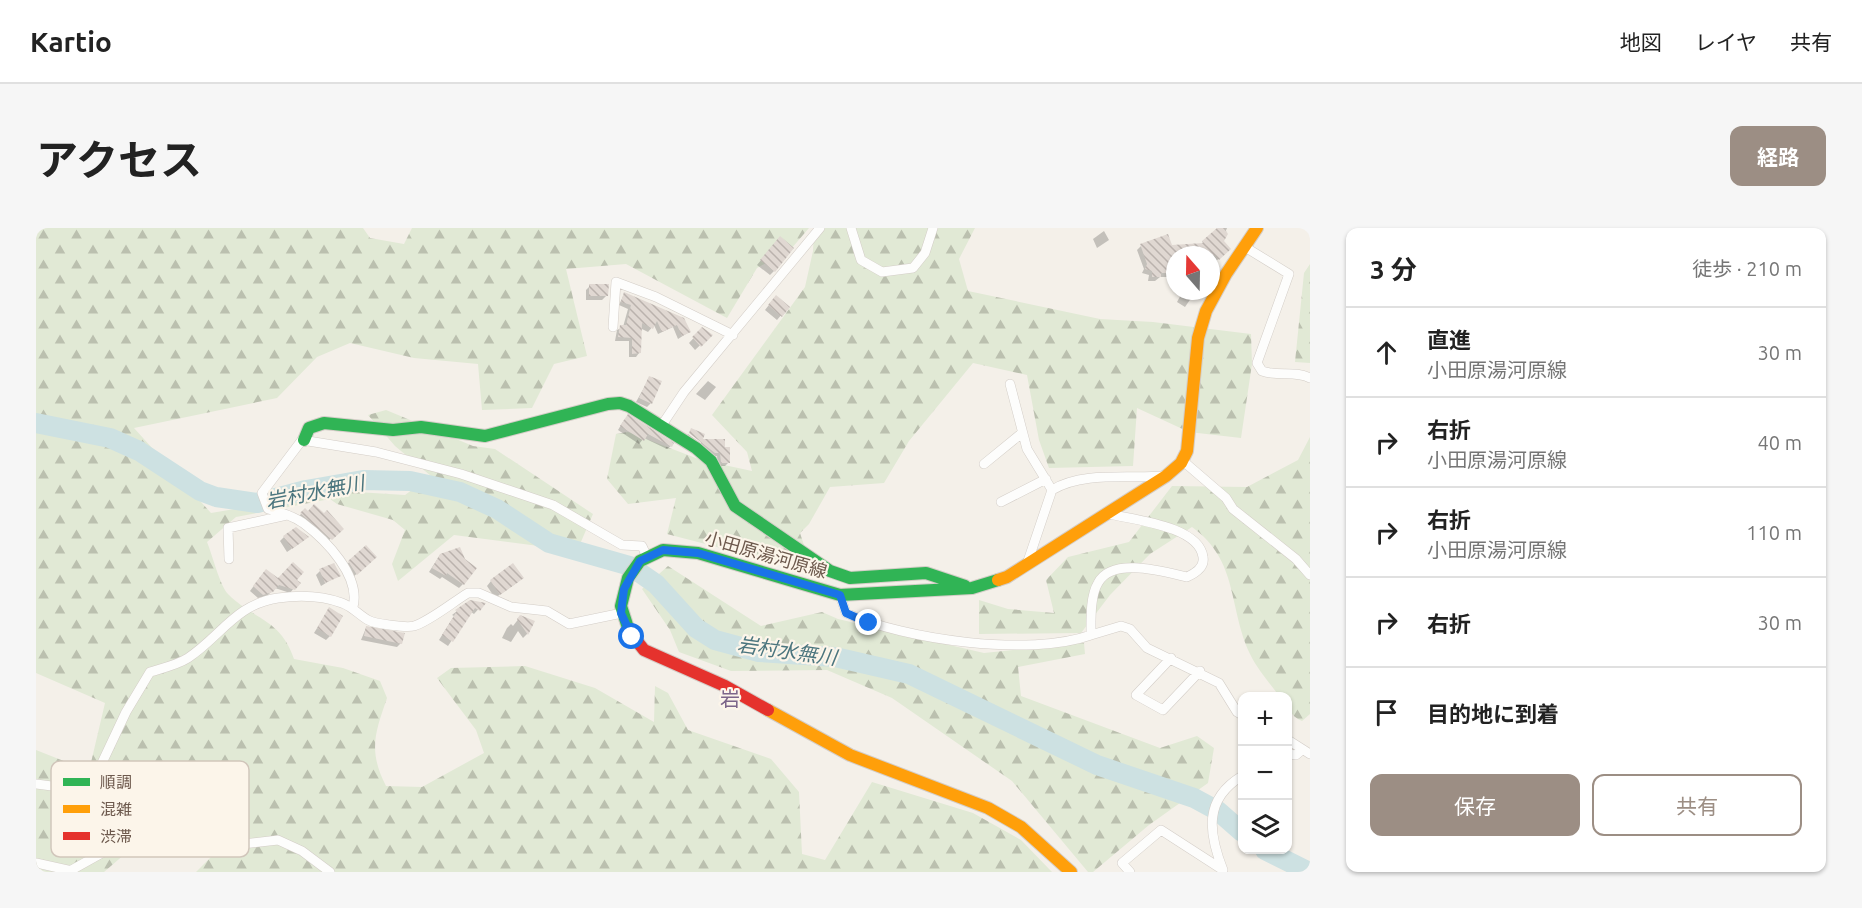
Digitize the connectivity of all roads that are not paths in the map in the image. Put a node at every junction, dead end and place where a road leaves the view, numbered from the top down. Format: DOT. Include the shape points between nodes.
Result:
graph roads {
  1 [pos="820,228"];
  2 [pos="851,228"];
  3 [pos="933,228"];
  4 [pos="1257,228"];
  5 [pos="1245,246"];
  6 [pos="612,327"];
  7 [pos="733,335"];
  8 [pos="1310,378"];
  9 [pos="1010,384"];
  10 [pos="662,425"];
  11 [pos="1023,433"];
  12 [pos="304,440"];
  13 [pos="1183,461"];
  14 [pos="984,464"];
  15 [pos="1166,476"];
  16 [pos="1046,478"];
  17 [pos="1052,490"];
  18 [pos="1001,502"];
  19 [pos="1109,514"];
  20 [pos="287,515"];
  21 [pos="229,559"];
  22 [pos="643,559"];
  23 [pos="1027,564"];
  24 [pos="1310,575"];
  25 [pos="972,588"];
  26 [pos="840,595"];
  27 [pos="353,607"];
  28 [pos="621,613"];
  29 [pos="1091,635"];
  30 [pos="1171,658"];
  31 [pos="1200,672"];
  32 [pos="1238,713"];
  33 [pos="1292,743"];
  34 [pos="1306,752"];
  35 [pos="103,761"];
  36 [pos="1238,778"];
  37 [pos="36,784"];
  38 [pos="51,786"];
  39 [pos="249,843"];
  40 [pos="95,857"];
  41 [pos="36,863"];
  42 [pos="70,871"];
  43 [pos="1224,871"];
  44 [pos="330,872"];
  45 [pos="1071,872"];
  46 [pos="1130,872"];
  1 -- 7 [label="street"];
  2 -- 3 [label="street" via="861,261 882,272 913,268 925,253"];
  4 -- 5 [label="main road"];
  5 -- 8 [label="street" via="1289,274 1257,363 1269,374 1294,373"];
  5 -- 13 [label="main road" via="1202,322 1189,442"];
  6 -- 7 [label="street" via="616,282"];
  7 -- 10 [label="street" via="684,392"];
  9 -- 11 [label="street"];
  10 -- 12 [label="main road" via="622,403 485,436 432,427 399,430 324,423 309,428"];
  10 -- 25 [label="main road" via="711,460 725,495 735,506 830,571 850,578 926,573"];
  11 -- 14 [label="street"];
  11 -- 16 [label="street" via="1027,449"];
  12 -- 20 [label="street" via="262,492 268,509"];
  12 -- 22 [label="street" via="416,462 517,492 553,505 622,545 642,546"];
  13 -- 15 [label="main road, 小田原湯河原線"];
  13 -- 24 [label="street"];
  15 -- 17 [label="street" via="1083,479"];
  15 -- 19 [label="main road, 小田原湯河原線"];
  16 -- 17 [label="street"];
  16 -- 18 [label="street"];
  17 -- 23 [label="street"];
  19 -- 23 [label="main road, 小田原湯河原線"];
  19 -- 29 [label="street" via="1191,536 1204,559 1201,568 1187,577 1145,567 1104,576 1095,593"];
  20 -- 21 [label="street" via="228,528"];
  20 -- 27 [label="street" via="303,524 344,566 355,591"];
  22 -- 26 [label="main road, 小田原湯河原線" via="663,550 698,553"];
  22 -- 28 [label="main road" via="628,578"];
  23 -- 25 [label="main road, 小田原湯河原線" via="1007,577"];
  25 -- 26 [label="main road, 小田原湯河原線"];
  26 -- 29 [label="street" via="846,613 903,632 992,644 1071,642"];
  27 -- 28 [label="street" via="375,623 412,627 468,593 479,592 511,607 547,611 569,624"];
  27 -- 35 [label="street" via="296,596 268,601 234,615 211,641 182,662 150,672"];
  28 -- 45 [label="main road" via="626,628 644,650 725,686 849,755 988,808 1021,827"];
  29 -- 30 [label="street" via="1121,626 1130,629 1148,648"];
  30 -- 31 [label="street"];
  30 -- 31 [label="street" via="1136,695 1163,710"];
  31 -- 32 [label="street" via="1219,683"];
  33 -- 34 [label="street"];
  36 -- 43 [label="street" via="1219,796 1212,822 1212,841"];
  37 -- 38 [label="street"];
  39 -- 44 [label="street" via="278,840 302,851"];
  40 -- 42 [label="street"];
  41 -- 42 [label="street"];
  43 -- 46 [label="street" via="1161,830 1122,863"];
}
